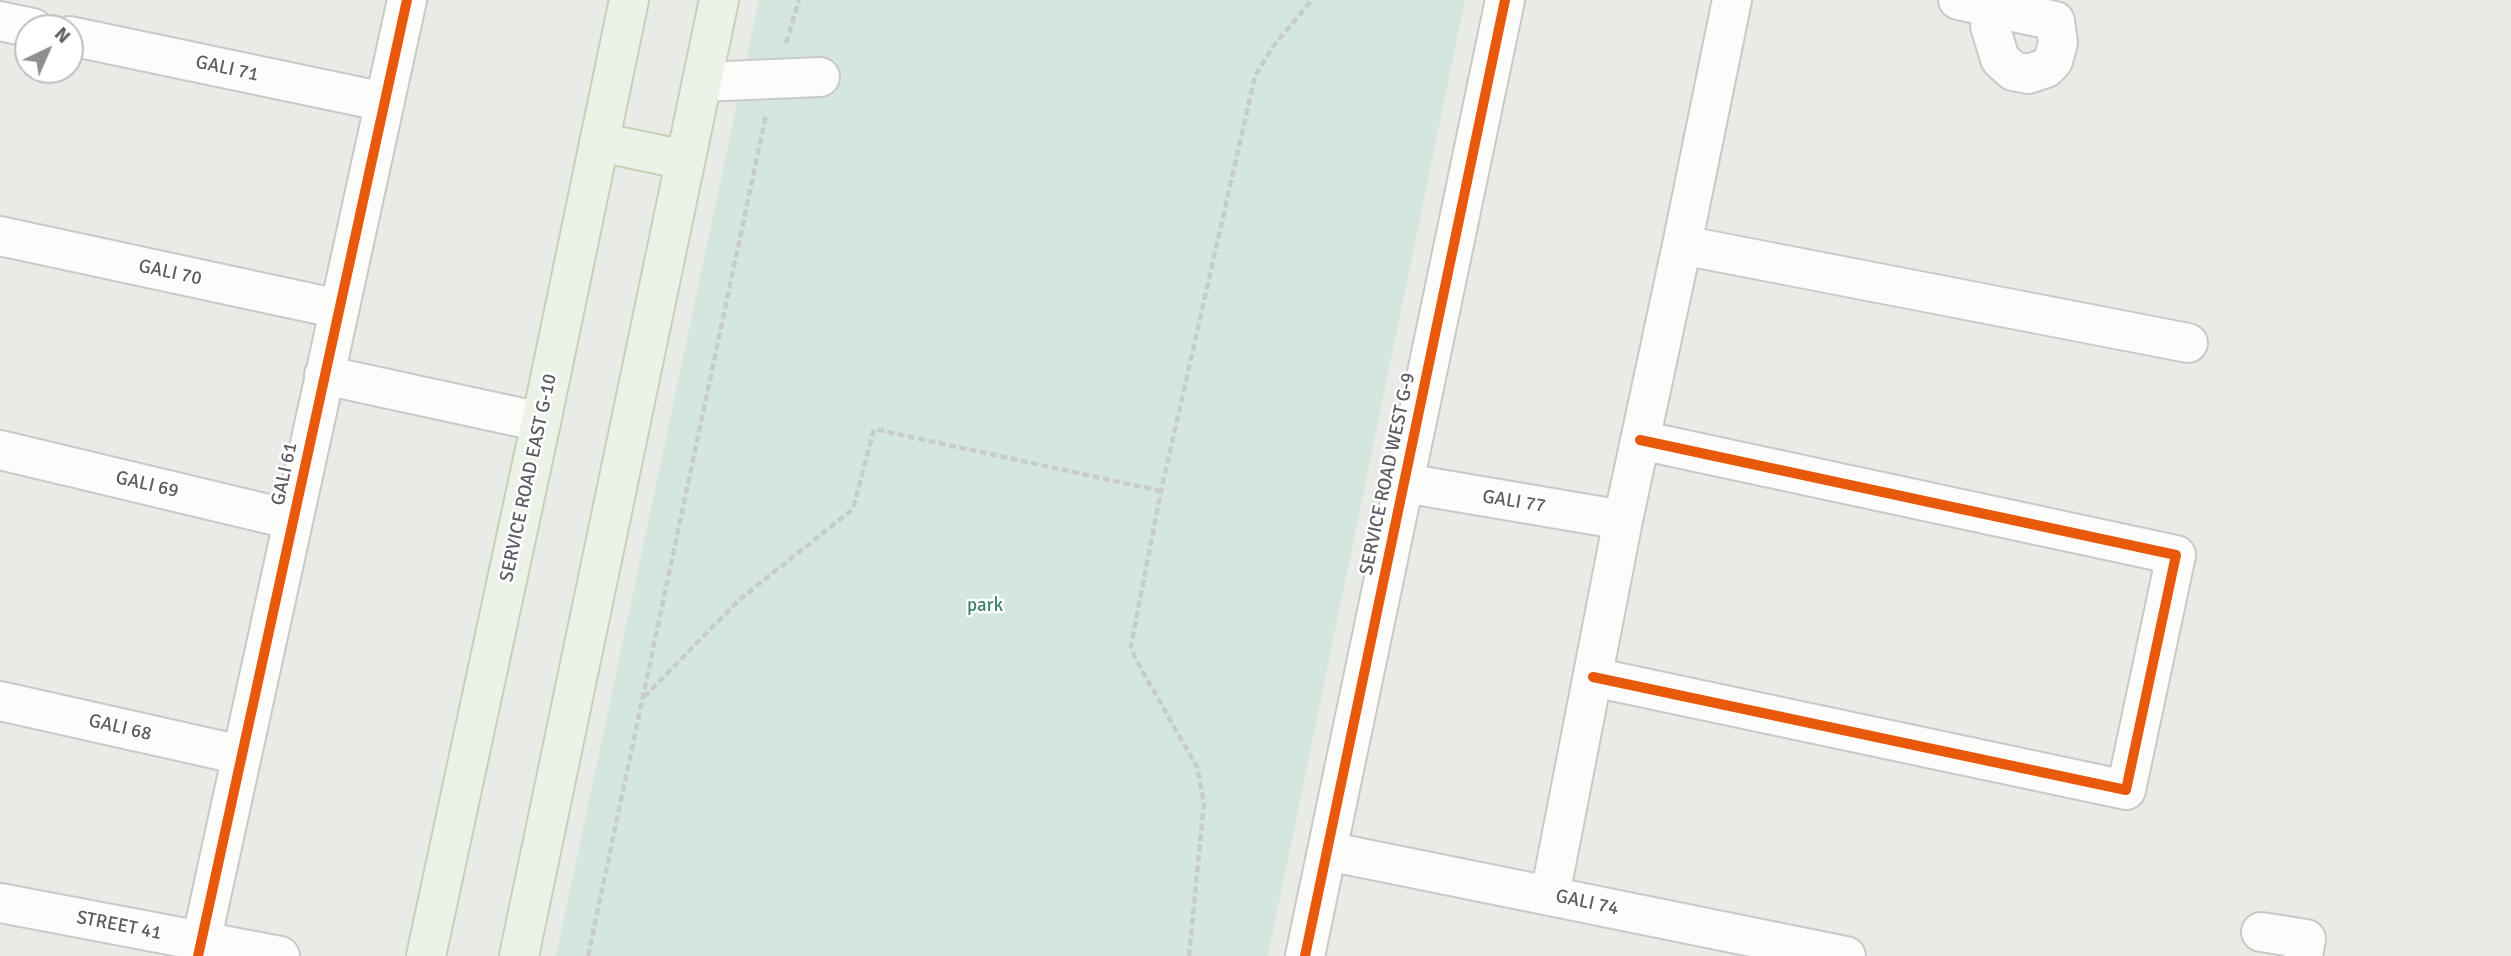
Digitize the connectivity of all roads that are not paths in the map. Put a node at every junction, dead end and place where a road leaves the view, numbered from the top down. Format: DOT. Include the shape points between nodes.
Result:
graph roads {
  1 [pos="407,0"];
  2 [pos="629,0"];
  3 [pos="719,0"];
  4 [pos="1505,0"];
  5 [pos="1732,0"];
  6 [pos="1958,0"];
  7 [pos="1997,13"];
  8 [pos="84,39"];
  9 [pos="820,77"];
  10 [pos="702,82"];
  11 [pos="385,102"];
  12 [pos="599,142"];
  13 [pos="685,160"];
  14 [pos="0,236"];
  15 [pos="1682,245"];
  16 [pos="339,309"];
  17 [pos="2188,343"];
  18 [pos="324,374"];
  19 [pos="541,422"];
  20 [pos="1640,440"];
  21 [pos="0,450"];
  22 [pos="1404,483"];
  23 [pos="293,520"];
  24 [pos="1623,520"];
  25 [pos="1593,677"];
  26 [pos="0,701"];
  27 [pos="241,755"];
  28 [pos="1327,851"];
  29 [pos="1550,895"];
  30 [pos="0,903"];
  31 [pos="2261,932"];
  32 [pos="199,949"];
  33 [pos="280,956"];
  34 [pos="426,956"];
  35 [pos="519,956"];
  36 [pos="1305,956"];
  37 [pos="1846,956"];
  38 [pos="2303,956"];
  1 -- 11 [label="street, GALI 61"];
  2 -- 12 [label="main road, SERVICE ROAD EAST G-10"];
  3 -- 10 [label="main road"];
  4 -- 22 [label="street, SERVICE ROAD WEST G-9"];
  5 -- 15 [label="street"];
  6 -- 7 [label="street" via="2055,22 2058,43 2053,61 2028,74 2013,71 2000,59 1990,26"];
  8 -- 11 [label="street, GALI 71"];
  9 -- 10 [label="street"];
  10 -- 13 [label="main road"];
  11 -- 16 [label="street, GALI 61"];
  12 -- 13 [label="main road"];
  12 -- 19 [label="main road, SERVICE ROAD EAST G-10"];
  13 -- 35 [label="main road"];
  14 -- 16 [label="street, GALI 70"];
  15 -- 17 [label="street"];
  15 -- 20 [label="street"];
  16 -- 18 [label="street, GALI 61"];
  18 -- 19 [label="street"];
  18 -- 23 [label="street, GALI 61"];
  19 -- 34 [label="main road, SERVICE ROAD EAST G-10"];
  20 -- 24 [label="street"];
  20 -- 25 [label="street" via="2176,555 2126,790"];
  21 -- 23 [label="street, GALI 69"];
  22 -- 24 [label="street, GALI 77"];
  22 -- 28 [label="street, SERVICE ROAD WEST G-9"];
  23 -- 27 [label="street, GALI 61"];
  24 -- 25 [label="street"];
  25 -- 29 [label="street"];
  26 -- 27 [label="street, GALI 68"];
  27 -- 32 [label="street, GALI 61"];
  28 -- 29 [label="street, GALI 74"];
  28 -- 36 [label="street, SERVICE ROAD WEST G-9"];
  29 -- 37 [label="street, GALI 74"];
  30 -- 32 [label="street, STREET 41"];
  31 -- 38 [label="street" via="2306,939"];
  32 -- 33 [label="street, STREET 41"];
}
